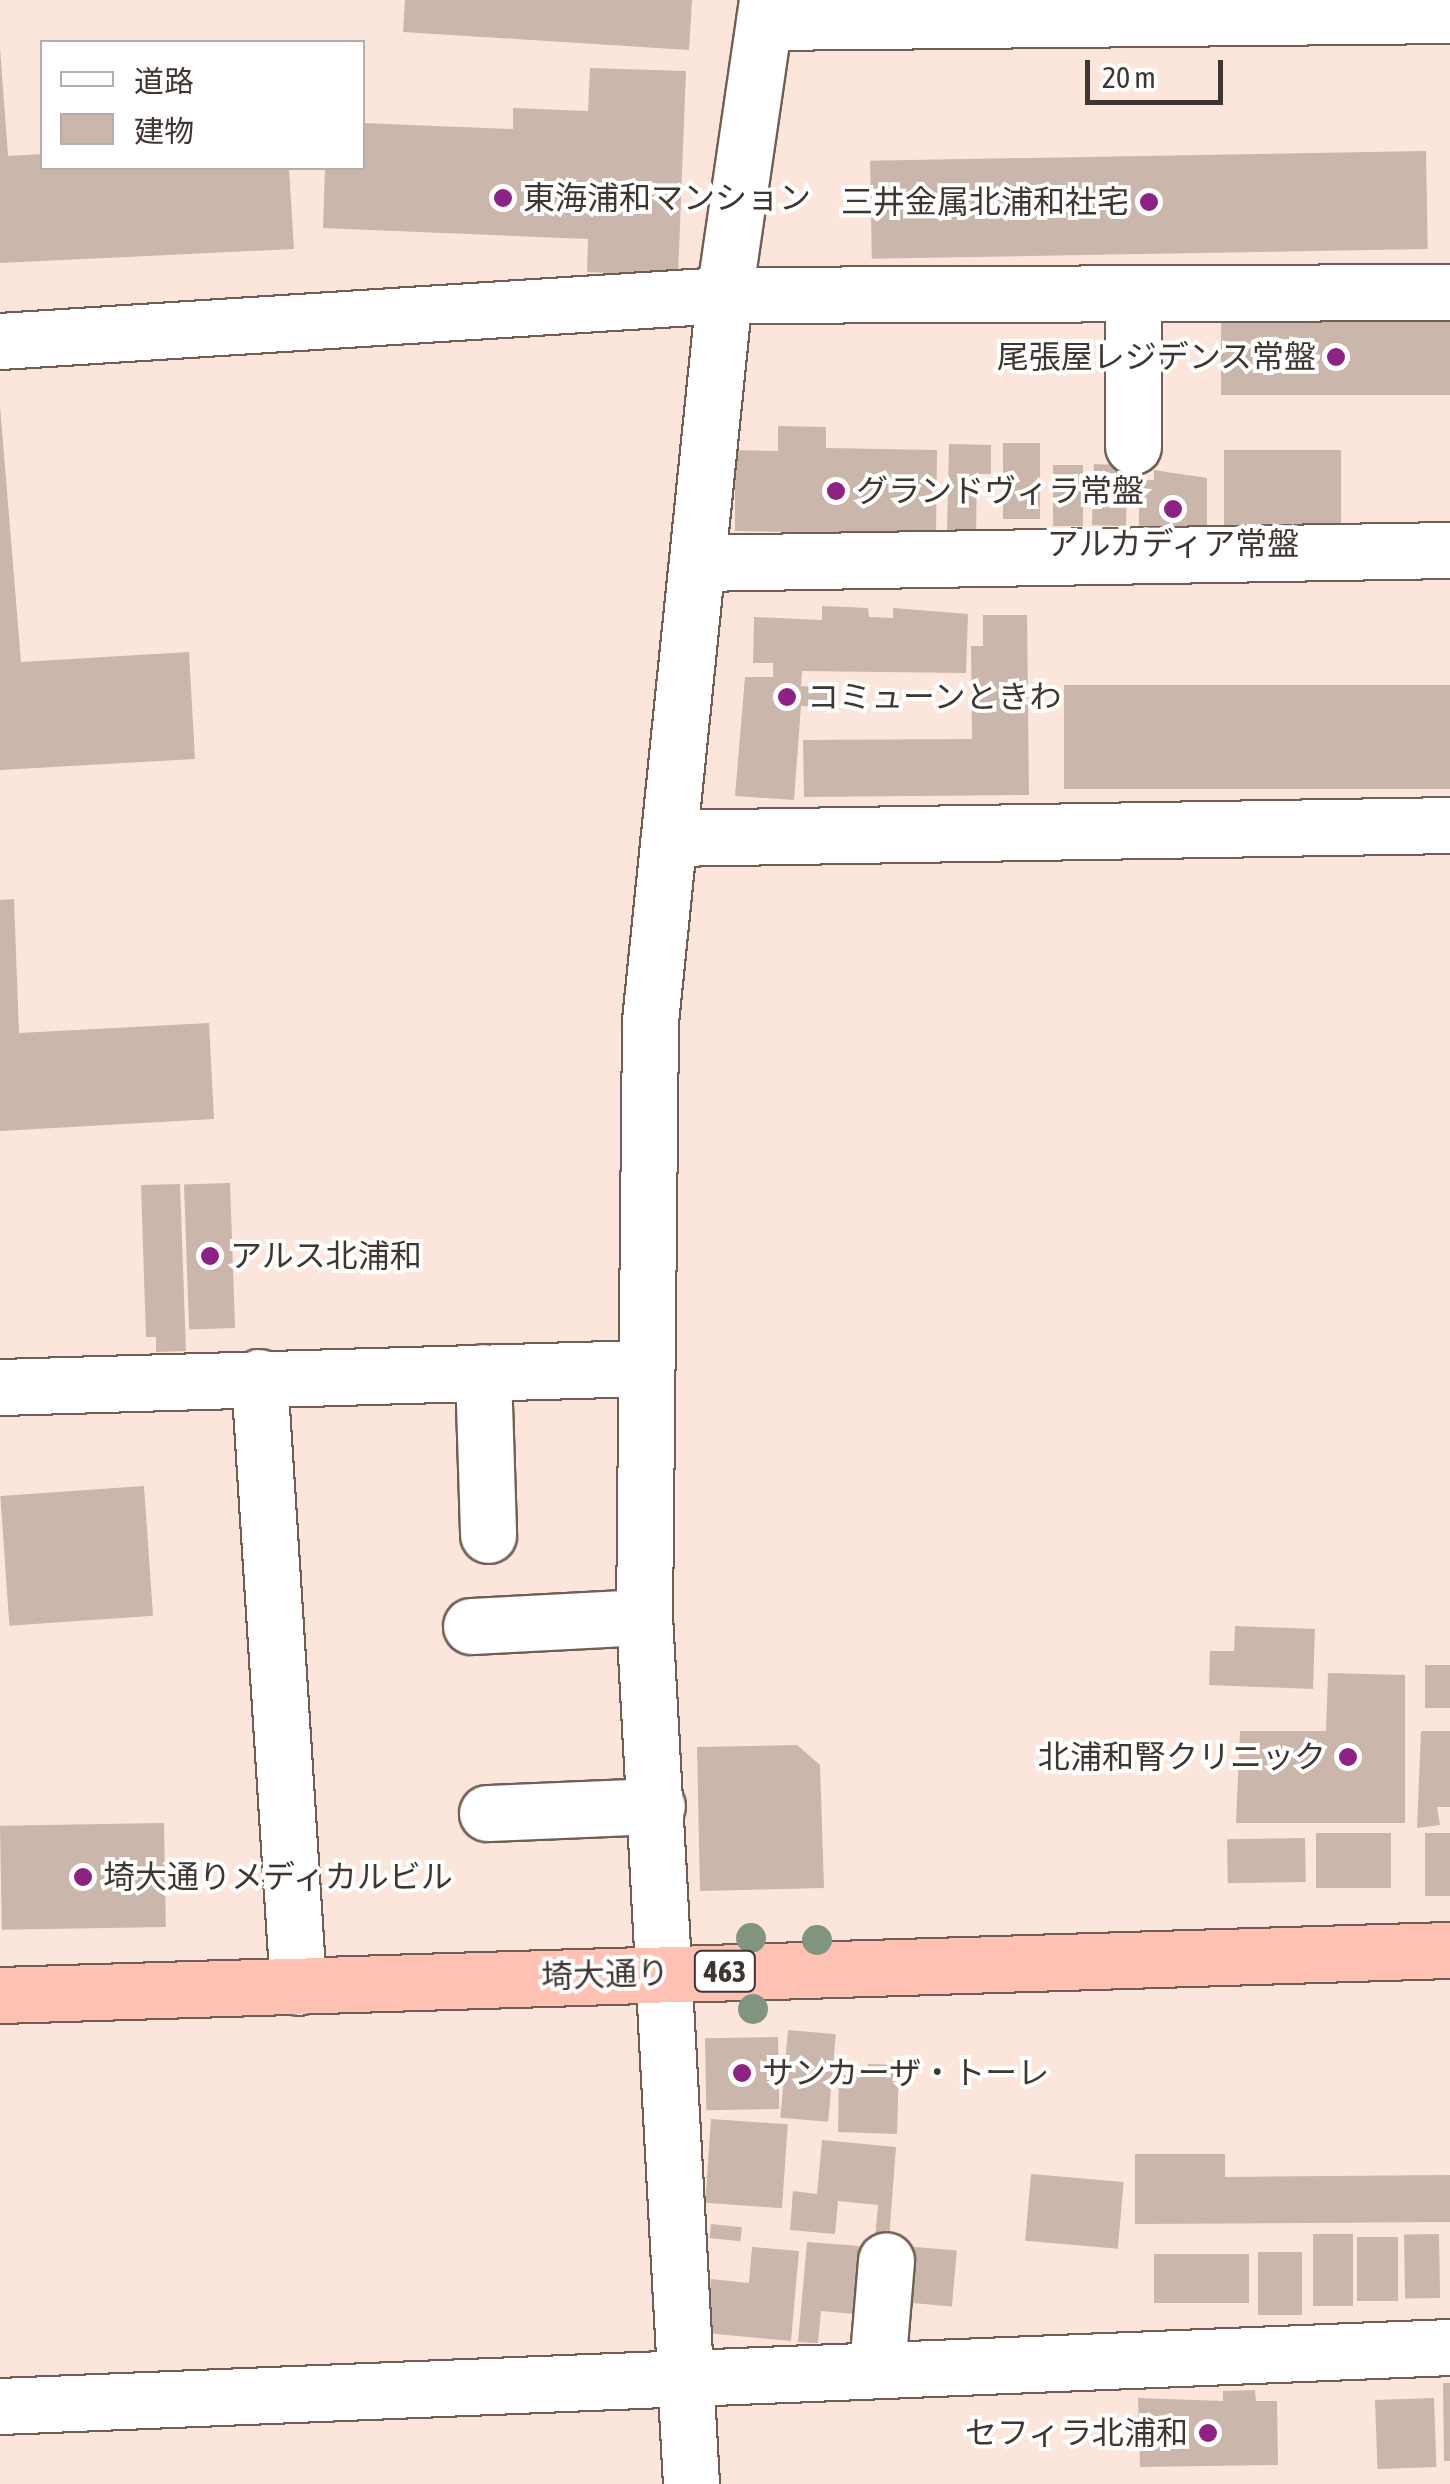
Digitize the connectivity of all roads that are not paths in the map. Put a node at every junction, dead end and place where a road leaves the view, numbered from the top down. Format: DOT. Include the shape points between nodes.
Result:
graph roads {
  1 [pos="766,11"];
  2 [pos="1450,15"];
  3 [pos="1450,292"];
  4 [pos="724,295"];
  5 [pos="1132,295"];
  6 [pos="0,341"];
  7 [pos="1133,446"];
  8 [pos="1450,550"];
  9 [pos="697,564"];
  10 [pos="1450,824"];
  11 [pos="669,838"];
  12 [pos="644,1368"];
  13 [pos="484,1372"];
  14 [pos="259,1377"];
  15 [pos="0,1388"];
  16 [pos="488,1535"];
  17 [pos="644,1617"];
  18 [pos="470,1626"];
  19 [pos="658,1806"];
  20 [pos="487,1813"];
  21 [pos="1450,1950"];
  22 [pos="664,1973"];
  23 [pos="298,1986"];
  24 [pos="0,1996"];
  25 [pos="886,2260"];
  26 [pos="1450,2347"];
  27 [pos="877,2368"];
  28 [pos="684,2376"];
  29 [pos="0,2406"];
  30 [pos="691,2484"];
  1 -- 2 [label="street"];
  1 -- 4 [label="street"];
  3 -- 5 [label="street"];
  4 -- 5 [label="street"];
  4 -- 6 [label="street"];
  4 -- 9 [label="street"];
  5 -- 7 [label="street"];
  8 -- 9 [label="street"];
  9 -- 11 [label="street"];
  10 -- 11 [label="street"];
  11 -- 12 [label="street" via="650,1021"];
  12 -- 13 [label="street"];
  12 -- 17 [label="street"];
  13 -- 14 [label="street"];
  13 -- 16 [label="street"];
  14 -- 15 [label="street"];
  14 -- 23 [label="street"];
  17 -- 18 [label="street"];
  17 -- 19 [label="street"];
  19 -- 20 [label="street"];
  19 -- 22 [label="street"];
  21 -- 22 [label="highway, 埼大通り / 463"];
  22 -- 23 [label="highway, 埼大通り / 463"];
  22 -- 28 [label="street"];
  23 -- 24 [label="highway, 埼大通り / 463"];
  25 -- 27 [label="street"];
  26 -- 27 [label="street"];
  27 -- 28 [label="street"];
  28 -- 29 [label="street"];
  28 -- 30 [label="street"];
}
